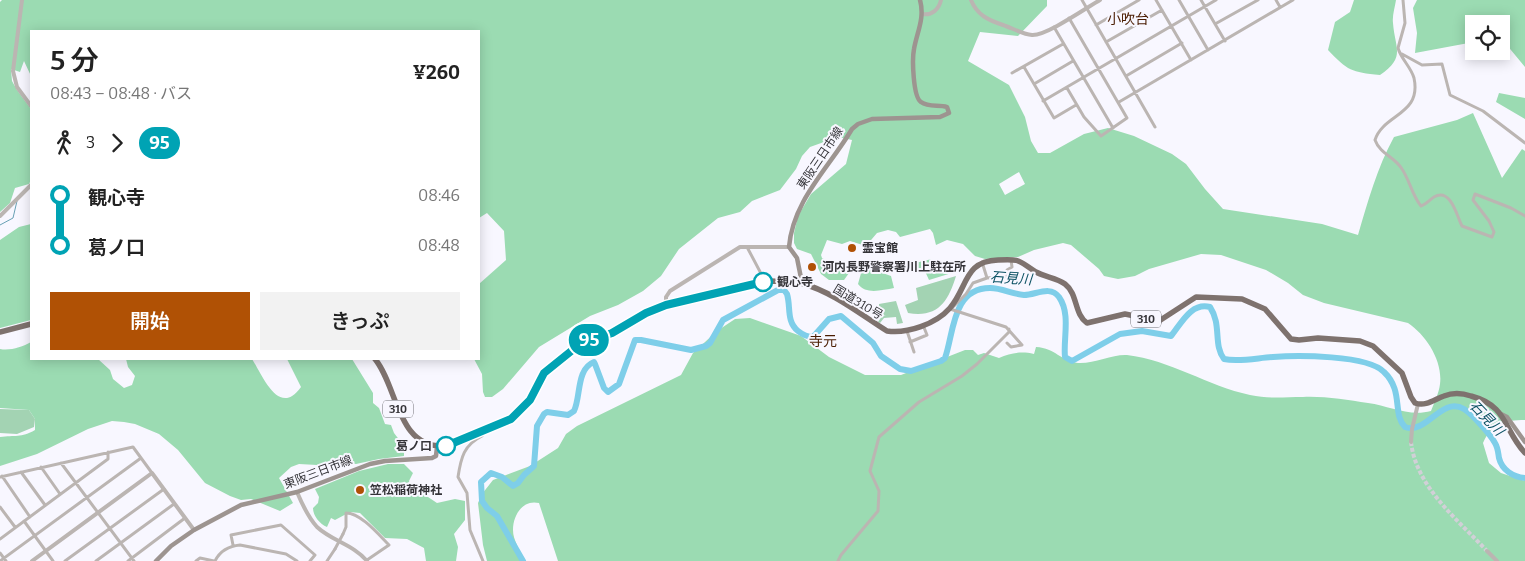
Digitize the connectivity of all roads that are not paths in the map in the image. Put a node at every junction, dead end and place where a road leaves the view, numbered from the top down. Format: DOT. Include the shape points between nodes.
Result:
graph roads {
  1 [pos="22,0"];
  2 [pos="920,0"];
  3 [pos="942,0"];
  4 [pos="971,0"];
  5 [pos="1082,0"];
  6 [pos="1100,0"];
  7 [pos="1139,0"];
  8 [pos="1156,0"];
  9 [pos="1178,0"];
  10 [pos="1201,0"];
  11 [pos="1216,0"];
  12 [pos="1258,0"];
  13 [pos="1276,0"];
  14 [pos="1293,0"];
  15 [pos="1403,0"];
  16 [pos="1204,7"];
  17 [pos="1280,7"];
  18 [pos="1086,8"];
  19 [pos="1162,10"];
  20 [pos="922,14"];
  21 [pos="1188,16"];
  22 [pos="1069,18"];
  23 [pos="1215,24"];
  24 [pos="1096,25"];
  25 [pos="1171,26"];
  26 [pos="1054,27"];
  27 [pos="1225,41"];
  28 [pos="1106,42"];
  29 [pos="1182,43"];
  30 [pos="1063,44"];
  31 [pos="1208,50"];
  32 [pos="1399,53"];
  33 [pos="1115,58"];
  34 [pos="1191,60"];
  35 [pos="1073,62"];
  36 [pos="1024,67"];
  37 [pos="1099,68"];
  38 [pos="1012,74"];
  39 [pos="1126,76"];
  40 [pos="1083,78"];
  41 [pos="1034,84"];
  42 [pos="1067,88"];
  43 [pos="1136,93"];
  44 [pos="1043,100"];
  45 [pos="1119,102"];
  46 [pos="30,105"];
  47 [pos="1076,105"];
  48 [pos="1155,127"];
  49 [pos="1113,128"];
  50 [pos="1525,143"];
  51 [pos="30,186"];
  52 [pos="0,216"];
  53 [pos="1525,216"];
  54 [pos="747,246"];
  55 [pos="789,247"];
  56 [pos="1011,260"];
  57 [pos="982,262"];
  58 [pos="987,278"];
  59 [pos="766,281"];
  60 [pos="802,284"];
  61 [pos="666,305"];
  62 [pos="952,310"];
  63 [pos="30,324"];
  64 [pos="923,325"];
  65 [pos="1009,329"];
  66 [pos="906,330"];
  67 [pos="0,332"];
  68 [pos="910,342"];
  69 [pos="1007,342"];
  70 [pos="914,352"];
  71 [pos="376,360"];
  72 [pos="1418,404"];
  73 [pos="1501,414"];
  74 [pos="484,430"];
  75 [pos="1411,441"];
  76 [pos="1525,442"];
  77 [pos="437,447"];
  78 [pos="108,452"];
  79 [pos="1525,454"];
  80 [pos="141,458"];
  81 [pos="61,463"];
  82 [pos="41,468"];
  83 [pos="21,472"];
  84 [pos="152,473"];
  85 [pos="1,476"];
  86 [pos="75,483"];
  87 [pos="164,489"];
  88 [pos="296,492"];
  89 [pos="60,494"];
  90 [pos="87,497"];
  91 [pos="174,504"];
  92 [pos="45,505"];
  93 [pos="0,506"];
  94 [pos="98,513"];
  95 [pos="30,517"];
  96 [pos="185,518"];
  97 [pos="24,521"];
  98 [pos="15,527"];
  99 [pos="109,529"];
  100 [pos="194,530"];
  101 [pos="34,536"];
  102 [pos="0,538"];
  103 [pos="121,543"];
  104 [pos="233,545"];
  105 [pos="46,551"];
  106 [pos="1487,551"];
  107 [pos="0,553"];
  108 [pos="3,560"];
  109 [pos="133,560"];
  110 [pos="32,561"];
  111 [pos="53,561"];
  112 [pos="66,561"];
  113 [pos="96,561"];
  114 [pos="128,561"];
  115 [pos="156,561"];
  116 [pos="196,561"];
  117 [pos="215,561"];
  118 [pos="297,561"];
  119 [pos="310,561"];
  120 [pos="327,561"];
  121 [pos="367,561"];
  122 [pos="483,561"];
  123 [pos="838,561"];
  124 [pos="1497,561"];
  1 -- 46 [label="street" via="13,71 17,87"];
  2 -- 20 [label="main road, 東阪三日市線"];
  3 -- 20 [label="street" via="934,12"];
  4 -- 26 [label="street" via="981,16 1026,34 1039,35"];
  5 -- 18 [label="street"];
  6 -- 18 [label="street"];
  7 -- 24 [label="street"];
  8 -- 19 [label="street"];
  9 -- 21 [label="street"];
  10 -- 16 [label="street"];
  11 -- 16 [label="street"];
  12 -- 23 [label="street"];
  13 -- 17 [label="street"];
  14 -- 17 [label="street"];
  15 -- 32 [label="street" via="1405,23 1398,43"];
  16 -- 21 [label="street"];
  16 -- 23 [label="street"];
  17 -- 27 [label="street"];
  18 -- 22 [label="street"];
  18 -- 24 [label="street"];
  19 -- 25 [label="street"];
  19 -- 28 [label="street"];
  20 -- 55 [label="main road, 東阪三日市線" via="914,50 916,95 926,105 947,107 949,113 940,117 872,119 852,129 804,200 791,228"];
  21 -- 25 [label="street"];
  21 -- 31 [label="street"];
  22 -- 26 [label="street"];
  22 -- 37 [label="street"];
  23 -- 27 [label="street"];
  24 -- 28 [label="street"];
  25 -- 29 [label="street"];
  25 -- 33 [label="street"];
  26 -- 30 [label="street"];
  27 -- 31 [label="street"];
  28 -- 33 [label="street"];
  29 -- 34 [label="street"];
  29 -- 39 [label="street"];
  30 -- 35 [label="street"];
  30 -- 36 [label="street"];
  31 -- 34 [label="street"];
  32 -- 50 [label="street" via="1422,65 1442,64 1450,95 1482,111"];
  32 -- 53 [label="street" via="1413,76 1413,97 1406,111 1389,122 1375,140 1380,149 1402,168 1418,203 1423,206 1437,196 1443,196 1452,203 1462,226 1492,237 1494,232 1474,200 1474,194"];
  33 -- 37 [label="street"];
  33 -- 39 [label="street"];
  34 -- 43 [label="street"];
  35 -- 40 [label="street"];
  35 -- 41 [label="street"];
  36 -- 38 [label="street"];
  36 -- 41 [label="street"];
  37 -- 40 [label="street"];
  37 -- 45 [label="street"];
  39 -- 43 [label="street"];
  40 -- 42 [label="street"];
  40 -- 49 [label="street"];
  41 -- 44 [label="street"];
  42 -- 44 [label="street"];
  42 -- 47 [label="street"];
  43 -- 45 [label="street"];
  43 -- 48 [label="street"];
  44 -- 47 [label="street" via="1054,118"];
  45 -- 49 [label="street" via="1127,118"];
  47 -- 49 [label="street" via="1101,136"];
  51 -- 52 [label="street"];
  54 -- 55 [label="street"];
  54 -- 59 [label="street"];
  54 -- 61 [label="street" via="736,248 670,292 666,295"];
  55 -- 60 [label="main road" via="797,258"];
  56 -- 57 [label="highway, 310"];
  56 -- 58 [label="street" via="1012,267 1007,270 1007,276"];
  56 -- 72 [label="highway, 310" via="1023,261 1037,272 1066,285 1081,318 1087,323 1125,314 1159,321 1191,299 1201,296 1251,302 1265,309 1291,339 1360,341 1373,346 1402,373 1410,397"];
  57 -- 58 [label="street"];
  57 -- 62 [label="highway, 国道310号" via="968,276"];
  58 -- 62 [label="street" via="973,283"];
  59 -- 60 [label="highway, 国道310号"];
  59 -- 61 [label="highway, 国道310号"];
  60 -- 66 [label="highway, 国道310号" via="837,298 887,331"];
  61 -- 74 [label="highway, 国道310号" via="612,333 580,344 544,373 524,408 502,424"];
  62 -- 64 [label="highway, 国道310号"];
  62 -- 65 [label="street"];
  63 -- 67 [label="highway"];
  64 -- 66 [label="highway, 国道310号"];
  64 -- 68 [label="street" via="927,335"];
  65 -- 69 [label="street" via="1022,345 1011,347"];
  65 -- 123 [label="street" via="977,364 919,402 879,437 870,471 879,491 878,511"];
  66 -- 68 [label="street"];
  68 -- 70 [label="street"];
  71 -- 77 [label="highway, 310" via="404,421 418,438"];
  72 -- 73 [label="highway" via="1462,393 1487,401"];
  72 -- 75 [label="street"];
  73 -- 76 [label="main road" via="1507,417"];
  73 -- 79 [label="highway"];
  74 -- 77 [label="highway, 国道310号" via="456,443"];
  74 -- 122 [label="street" via="482,436 471,441 466,448 458,476 467,493 470,530"];
  77 -- 88 [label="main road, 東阪三日市線" via="436,456 432,458 370,464"];
  78 -- 80 [label="street" via="133,447"];
  78 -- 81 [label="street"];
  78 -- 86 [label="street" via="108,459"];
  80 -- 84 [label="street"];
  80 -- 90 [label="street"];
  81 -- 82 [label="street"];
  81 -- 86 [label="street"];
  82 -- 83 [label="street"];
  82 -- 89 [label="street"];
  83 -- 85 [label="street"];
  83 -- 92 [label="street"];
  84 -- 87 [label="street"];
  84 -- 94 [label="street"];
  85 -- 95 [label="street"];
  86 -- 89 [label="street"];
  86 -- 90 [label="street"];
  87 -- 91 [label="street"];
  87 -- 99 [label="street"];
  88 -- 100 [label="main road, 東阪三日市線" via="241,505"];
  88 -- 121 [label="street" via="317,527"];
  89 -- 92 [label="street"];
  90 -- 94 [label="street"];
  90 -- 101 [label="street"];
  91 -- 96 [label="street"];
  91 -- 103 [label="street"];
  92 -- 95 [label="street"];
  93 -- 98 [label="street"];
  94 -- 99 [label="street"];
  94 -- 105 [label="street"];
  95 -- 97 [label="street"];
  96 -- 100 [label="street"];
  96 -- 109 [label="street"];
  97 -- 98 [label="street"];
  97 -- 101 [label="street"];
  98 -- 102 [label="street"];
  99 -- 103 [label="street"];
  99 -- 112 [label="street"];
  100 -- 115 [label="main road, 東阪三日市線"];
  101 -- 105 [label="street"];
  101 -- 108 [label="street"];
  103 -- 109 [label="street"];
  103 -- 113 [label="street"];
  104 -- 117 [label="street" via="220,553"];
  104 -- 118 [label="street" via="286,554"];
  104 -- 119 [label="street" via="231,535 281,525 315,555"];
  105 -- 110 [label="street"];
  105 -- 111 [label="street"];
  106 -- 124 [label="street"];
  107 -- 108 [label="street"];
  109 -- 114 [label="street"];
  116 -- 117 [label="street" via="200,558"];
  120 -- 121 [label="street, bridge" via="346,528 346,513 369,525 388,545"];
}
